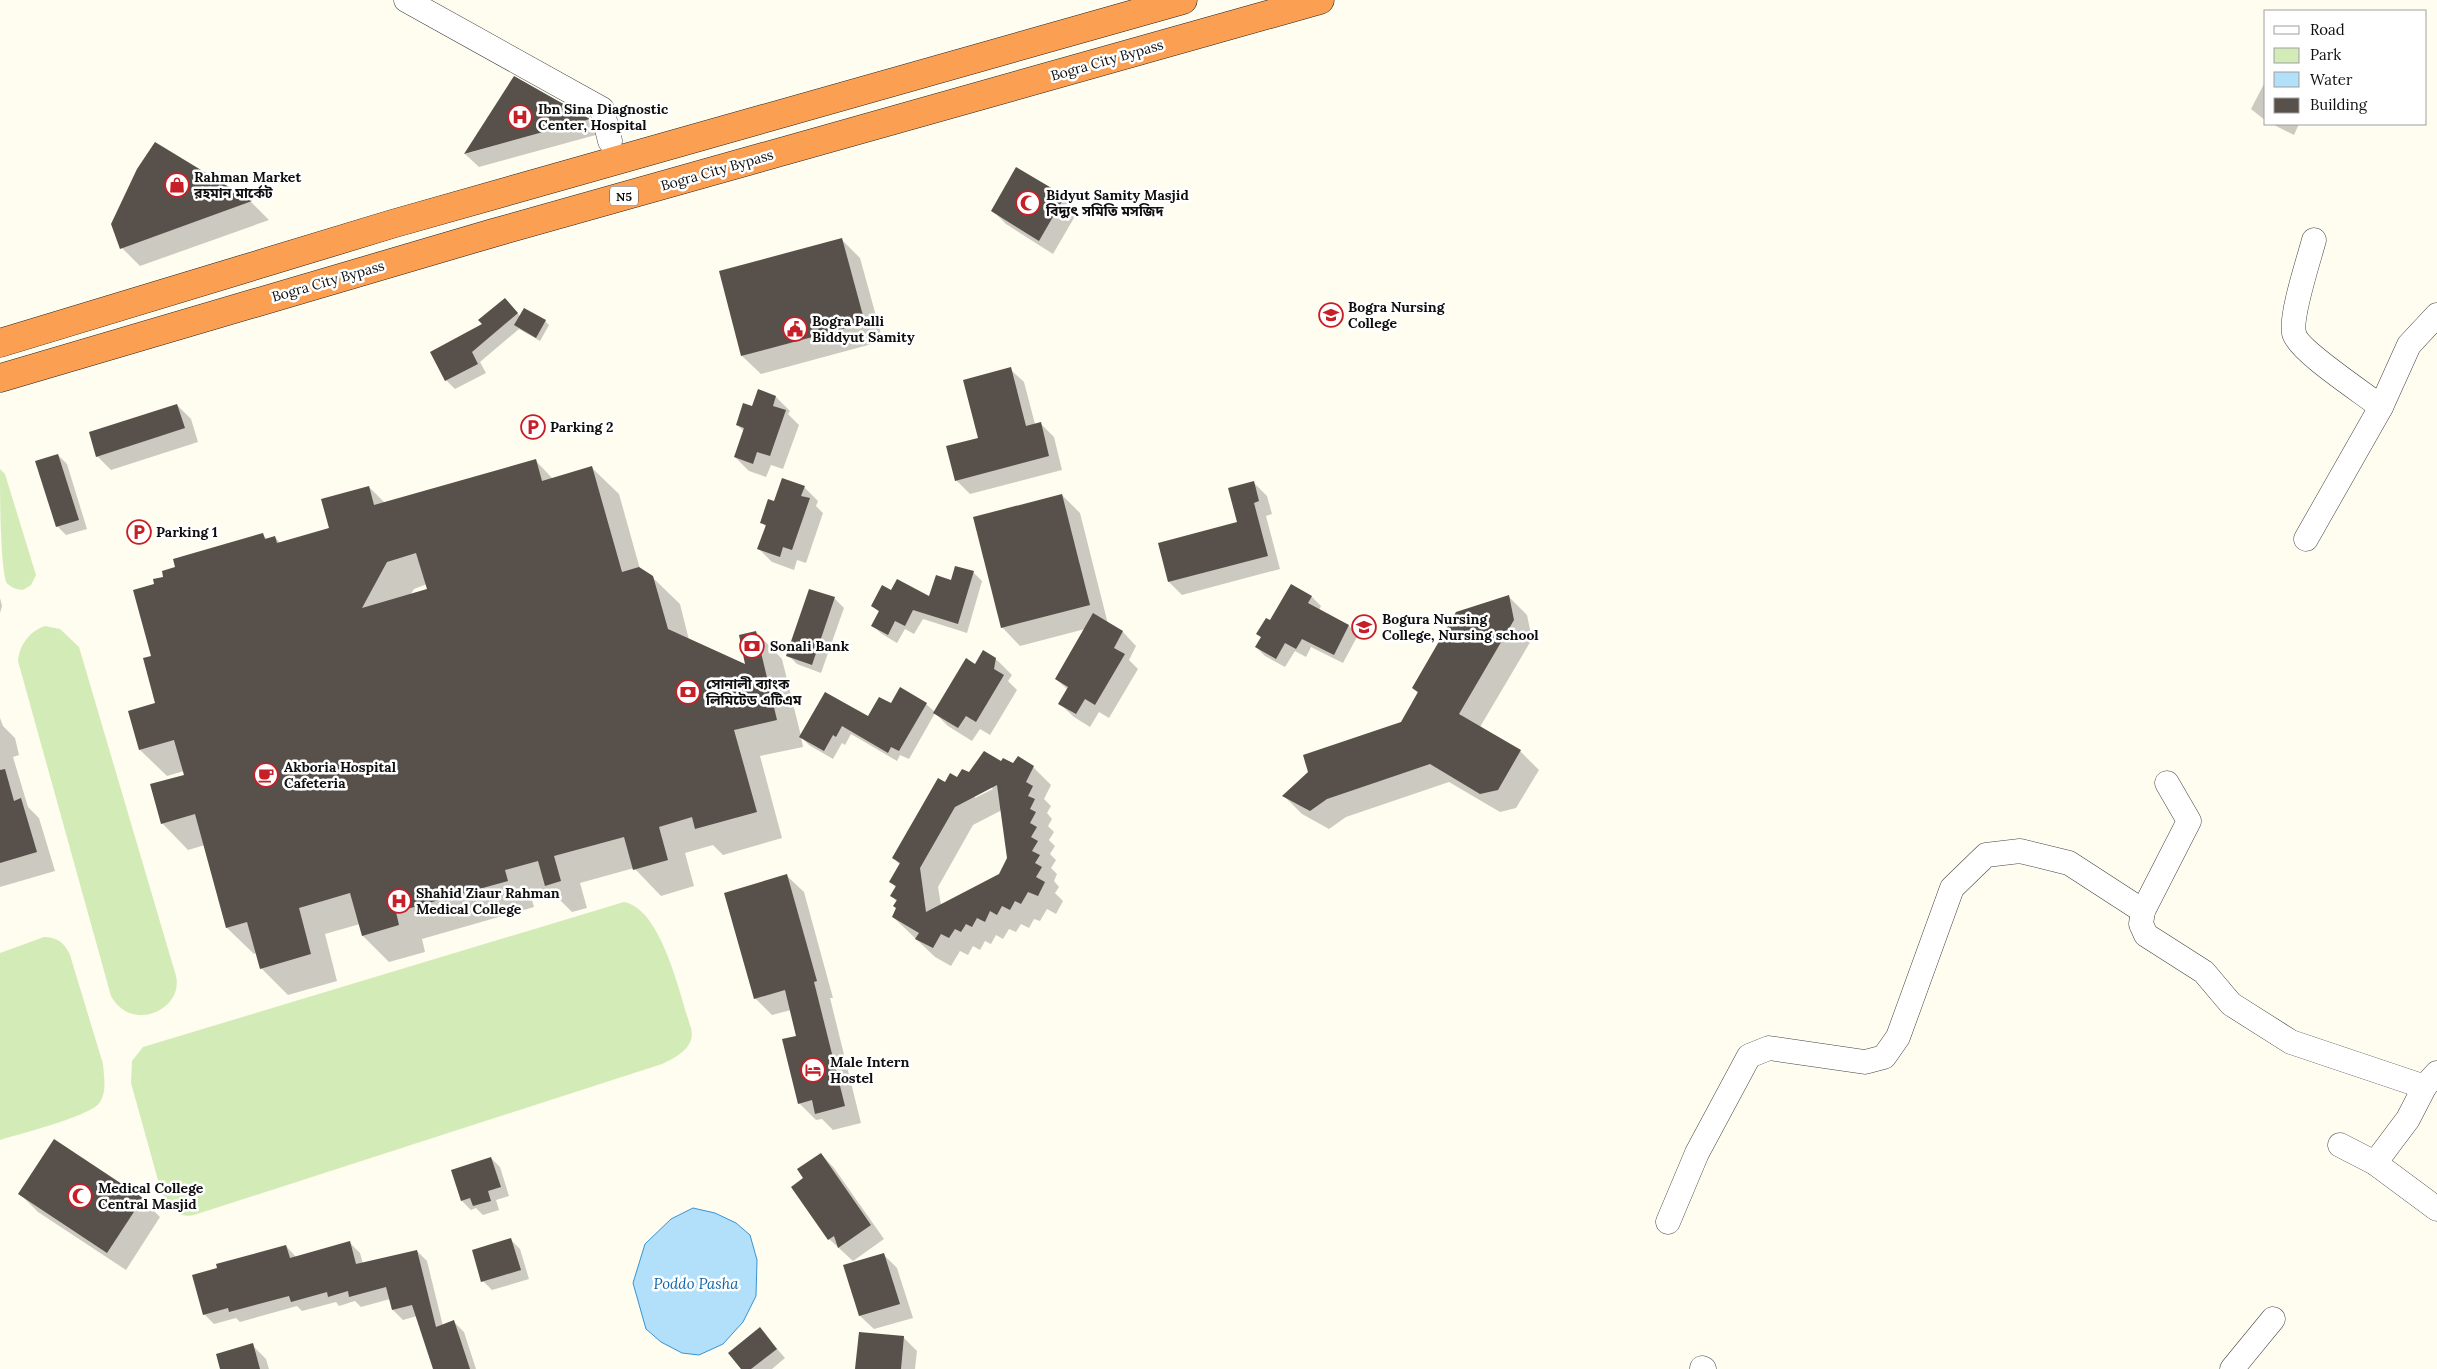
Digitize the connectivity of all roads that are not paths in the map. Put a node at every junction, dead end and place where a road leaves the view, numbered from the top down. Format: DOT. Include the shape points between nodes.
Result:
graph roads {
  1 [pos="406,0"];
  2 [pos="1183,0"];
  3 [pos="1320,0"];
  4 [pos="610,141"];
  5 [pos="2314,240"];
  6 [pos="2437,315"];
  7 [pos="0,343"];
  8 [pos="0,378"];
  9 [pos="2381,406"];
  10 [pos="2306,539"];
  11 [pos="2168,783"];
  12 [pos="2142,911"];
  13 [pos="2431,1080"];
  14 [pos="2340,1144"];
  15 [pos="2375,1163"];
  16 [pos="2437,1209"];
  17 [pos="1668,1222"];
  18 [pos="2273,1319"];
  19 [pos="2232,1369"];
  1 -- 4 [label="street" via="602,109"];
  2 -- 7 [label="highway" via="392,224"];
  3 -- 8 [label="highway, Bogra City Bypass / N5" via="493,232"];
  5 -- 9 [label="street" via="2296,306 2294,334 2304,349"];
  6 -- 9 [label="street" via="2409,345"];
  9 -- 10 [label="street"];
  11 -- 12 [label="street" via="2189,821"];
  12 -- 13 [label="street" via="2141,924 2146,935 2204,972 2232,1004 2291,1042"];
  12 -- 17 [label="street" via="2069,863 2020,850 1986,855 1952,888 1898,1037 1884,1056 1865,1062 1769,1048 1749,1056 1697,1153"];
  13 -- 15 [label="street" via="2408,1119"];
  14 -- 15 [label="street"];
  15 -- 16 [label="street"];
  18 -- 19 [label="street"];
}
